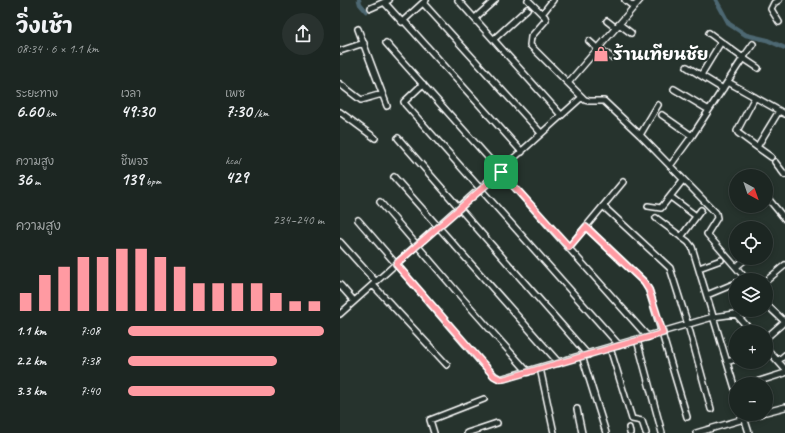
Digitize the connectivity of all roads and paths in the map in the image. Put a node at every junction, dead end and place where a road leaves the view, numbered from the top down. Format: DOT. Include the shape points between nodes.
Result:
graph roads {
  1 [pos="458,0"];
  2 [pos="495,0"];
  3 [pos="528,0"];
  4 [pos="553,0"];
  5 [pos="625,0"];
  6 [pos="640,0"];
  7 [pos="779,0"];
  8 [pos="386,1"];
  9 [pos="425,1"];
  10 [pos="634,7"];
  11 [pos="371,8"];
  12 [pos="527,9"];
  13 [pos="542,14"];
  14 [pos="475,18"];
  15 [pos="404,21"];
  16 [pos="607,21"];
  17 [pos="779,22"];
  18 [pos="617,26"];
  19 [pos="358,29"];
  20 [pos="631,33"];
  21 [pos="709,33"];
  22 [pos="494,39"];
  23 [pos="589,41"];
  24 [pos="720,42"];
  25 [pos="364,43"];
  26 [pos="386,43"];
  27 [pos="753,44"];
  28 [pos="598,49"];
  29 [pos="340,51"];
  30 [pos="611,57"];
  31 [pos="744,58"];
  32 [pos="687,67"];
  33 [pos="758,68"];
  34 [pos="701,75"];
  35 [pos="728,82"];
  36 [pos="568,83"];
  37 [pos="340,84"];
  38 [pos="423,84"];
  39 [pos="674,89"];
  40 [pos="724,89"];
  41 [pos="382,94"];
  42 [pos="582,97"];
  43 [pos="755,97"];
  44 [pos="387,106"];
  45 [pos="658,106"];
  46 [pos="709,110"];
  47 [pos="779,110"];
  48 [pos="340,112"];
  49 [pos="785,114"];
  50 [pos="561,115"];
  51 [pos="662,116"];
  52 [pos="541,133"];
  53 [pos="640,135"];
  54 [pos="692,136"];
  55 [pos="375,138"];
  56 [pos="398,138"];
  57 [pos="757,147"];
  58 [pos="522,152"];
  59 [pos="771,157"];
  60 [pos="775,162"];
  61 [pos="670,166"];
  62 [pos="501,172"];
  63 [pos="785,175"];
  64 [pos="394,177"];
  65 [pos="683,180"];
  66 [pos="623,182"];
  67 [pos="480,189"];
  68 [pos="672,198"];
  69 [pos="380,202"];
  70 [pos="773,204"];
  71 [pos="603,206"];
  72 [pos="648,206"];
  73 [pos="459,208"];
  74 [pos="701,210"];
  75 [pos="696,216"];
  76 [pos="656,218"];
  77 [pos="785,219"];
  78 [pos="358,220"];
  79 [pos="439,227"];
  80 [pos="586,227"];
  81 [pos="682,237"];
  82 [pos="340,242"];
  83 [pos="417,245"];
  84 [pos="569,247"];
  85 [pos="721,260"];
  86 [pos="396,264"];
  87 [pos="785,264"];
  88 [pos="736,266"];
  89 [pos="699,268"];
  90 [pos="740,273"];
  91 [pos="773,276"];
  92 [pos="374,284"];
  93 [pos="340,285"];
  94 [pos="729,286"];
  95 [pos="707,295"];
  96 [pos="354,301"];
  97 [pos="773,312"];
  98 [pos="340,314"];
  99 [pos="729,315"];
  100 [pos="713,317"];
  101 [pos="739,317"];
  102 [pos="783,323"];
  103 [pos="688,325"];
  104 [pos="746,325"];
  105 [pos="773,332"];
  106 [pos="663,333"];
  107 [pos="648,337"];
  108 [pos="637,340"];
  109 [pos="619,345"];
  110 [pos="610,348"];
  111 [pos="785,355"];
  112 [pos="585,356"];
  113 [pos="773,356"];
  114 [pos="778,361"];
  115 [pos="727,362"];
  116 [pos="559,363"];
  117 [pos="447,365"];
  118 [pos="540,368"];
  119 [pos="785,369"];
  120 [pos="528,372"];
  121 [pos="785,373"];
  122 [pos="732,377"];
  123 [pos="772,377"];
  124 [pos="484,399"];
  125 [pos="785,407"];
  126 [pos="577,409"];
  127 [pos="711,409"];
  128 [pos="773,410"];
  129 [pos="687,417"];
  130 [pos="730,421"];
  131 [pos="745,421"];
  132 [pos="497,423"];
  133 [pos="434,433"];
  134 [pos="467,433"];
  135 [pos="554,433"];
  136 [pos="582,433"];
  137 [pos="606,433"];
  138 [pos="646,433"];
  139 [pos="662,433"];
  140 [pos="696,433"];
  141 [pos="749,433"];
  1 -- 14 [label="street"];
  2 -- 14 [label="street"];
  3 -- 13 [label="street"];
  4 -- 13 [label="street"];
  5 -- 10 [label="street"];
  6 -- 10 [label="street"];
  7 -- 17 [label="street" via="771,9"];
  8 -- 11 [label="street"];
  8 -- 15 [label="street" via="398,19"];
  9 -- 15 [label="street"];
  9 -- 52 [label="street"];
  10 -- 18 [label="street"];
  12 -- 22 [label="street"];
  13 -- 36 [label="street" via="546,20 531,37 530,45"];
  14 -- 22 [label="street"];
  15 -- 58 [label="street"];
  16 -- 18 [label="street"];
  18 -- 20 [label="street"];
  18 -- 28 [label="street"];
  19 -- 25 [label="street"];
  21 -- 24 [label="street"];
  22 -- 50 [label="street"];
  23 -- 28 [label="street"];
  24 -- 31 [label="street"];
  24 -- 34 [label="street"];
  25 -- 29 [label="street"];
  25 -- 41 [label="street"];
  26 -- 38 [label="street"];
  27 -- 31 [label="street"];
  28 -- 30 [label="street"];
  28 -- 36 [label="street"];
  31 -- 33 [label="street"];
  31 -- 35 [label="street"];
  32 -- 34 [label="street"];
  34 -- 40 [label="street"];
  35 -- 40 [label="street"];
  35 -- 43 [label="street"];
  36 -- 42 [label="street"];
  37 -- 41 [label="street" via="361,100"];
  38 -- 62 [label="street"];
  38 -- 67 [label="street" via="404,102"];
  39 -- 46 [label="street"];
  40 -- 46 [label="street"];
  41 -- 44 [label="street"];
  42 -- 50 [label="street"];
  42 -- 53 [label="street" via="589,101 604,101"];
  43 -- 47 [label="street"];
  43 -- 57 [label="street" via="737,131"];
  45 -- 53 [label="street"];
  46 -- 54 [label="street"];
  47 -- 49 [label="street"];
  47 -- 57 [label="street"];
  48 -- 55 [label="street"];
  50 -- 52 [label="street"];
  51 -- 54 [label="street"];
  52 -- 58 [label="street"];
  53 -- 61 [label="street"];
  54 -- 61 [label="street"];
  56 -- 73 [label="street"];
  57 -- 59 [label="street"];
  58 -- 62 [label="street"];
  60 -- 63 [label="street"];
  61 -- 65 [label="street"];
  62 -- 67 [label="street"];
  62 -- 84 [label="street"];
  64 -- 79 [label="street"];
  65 -- 72 [label="street" via="661,208"];
  65 -- 88 [label="street" via="716,213 717,218 707,234"];
  66 -- 71 [label="street"];
  67 -- 73 [label="street"];
  67 -- 109 [label="street"];
  68 -- 75 [label="street"];
  69 -- 83 [label="street"];
  70 -- 77 [label="street"];
  71 -- 80 [label="street"];
  71 -- 103 [label="street" via="667,264"];
  73 -- 79 [label="street"];
  73 -- 112 [label="street"];
  74 -- 75 [label="street"];
  75 -- 81 [label="street"];
  76 -- 81 [label="street"];
  78 -- 86 [label="street"];
  79 -- 83 [label="street"];
  79 -- 116 [label="street"];
  80 -- 84 [label="street"];
  80 -- 106 [label="street" via="647,285"];
  81 -- 89 [label="street" via="692,247"];
  82 -- 92 [label="street"];
  83 -- 86 [label="street"];
  83 -- 120 [label="street"];
  84 -- 107 [label="street"];
  85 -- 89 [label="street"];
  86 -- 92 [label="street"];
  86 -- 120 [label="street" via="494,376 504,379"];
  87 -- 91 [label="street"];
  88 -- 90 [label="street"];
  89 -- 95 [label="street"];
  92 -- 96 [label="street"];
  92 -- 117 [label="street"];
  93 -- 96 [label="street"];
  94 -- 95 [label="street"];
  95 -- 100 [label="street"];
  96 -- 98 [label="street"];
  97 -- 102 [label="street"];
  99 -- 100 [label="street"];
  100 -- 103 [label="street"];
  100 -- 115 [label="street"];
  101 -- 104 [label="street"];
  102 -- 105 [label="street"];
  103 -- 106 [label="street"];
  103 -- 127 [label="street"];
  106 -- 107 [label="street"];
  106 -- 129 [label="street"];
  107 -- 108 [label="street"];
  108 -- 109 [label="street"];
  108 -- 139 [label="street"];
  109 -- 110 [label="street"];
  110 -- 112 [label="street"];
  110 -- 138 [label="street" via="632,419 642,421"];
  111 -- 114 [label="street"];
  112 -- 116 [label="street"];
  112 -- 137 [label="street"];
  113 -- 114 [label="street"];
  114 -- 119 [label="street"];
  115 -- 122 [label="street"];
  116 -- 118 [label="street"];
  118 -- 120 [label="street"];
  118 -- 135 [label="street"];
  121 -- 123 [label="street"];
  124 -- 133 [label="street" via="430,420"];
  125 -- 128 [label="street"];
  126 -- 136 [label="street"];
  130 -- 140 [label="street"];
  131 -- 141 [label="street"];
  132 -- 134 [label="street"];
}
